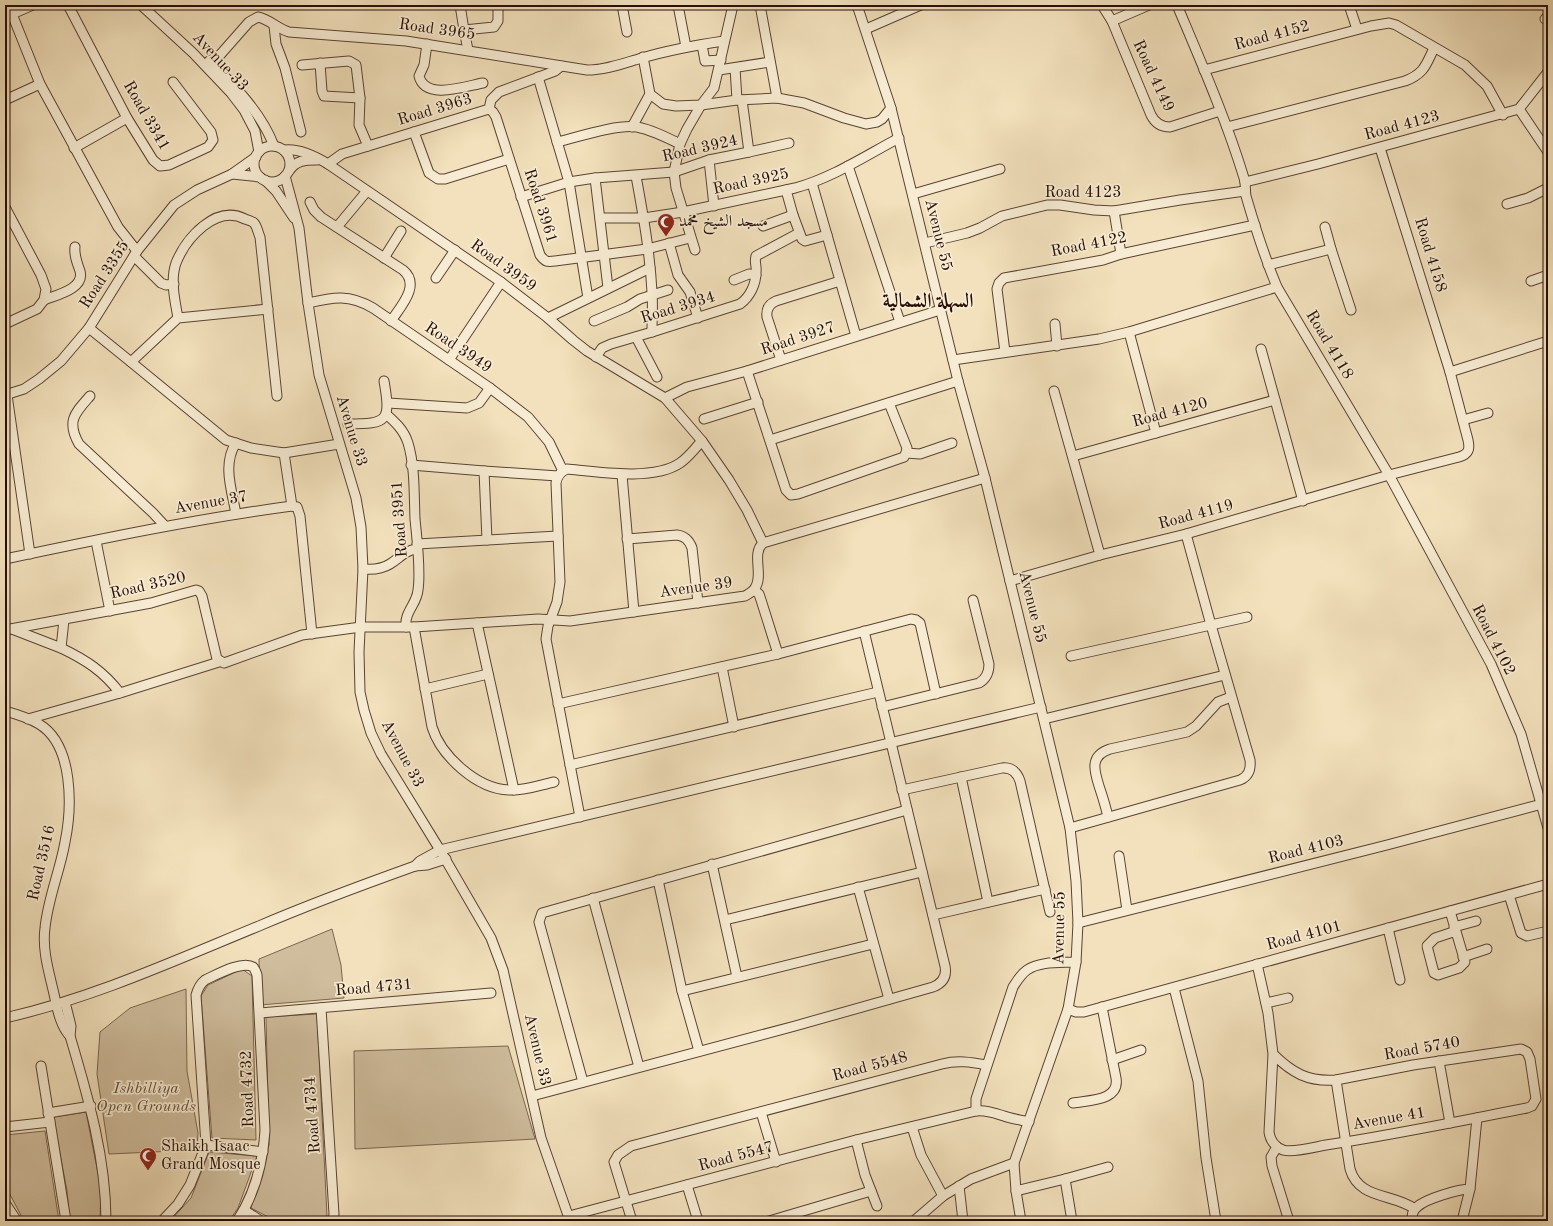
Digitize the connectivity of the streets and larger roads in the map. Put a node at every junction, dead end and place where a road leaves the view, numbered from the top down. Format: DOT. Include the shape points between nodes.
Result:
graph roads {
  1 [pos="33,5"];
  2 [pos="68,5"];
  3 [pos="141,5"];
  4 [pos="150,5"];
  5 [pos="460,5"];
  6 [pos="498,5"];
  7 [pos="622,5"];
  8 [pos="678,5"];
  9 [pos="733,5"];
  10 [pos="760,5"];
  11 [pos="857,5"];
  12 [pos="921,5"];
  13 [pos="1102,5"];
  14 [pos="1149,5"];
  15 [pos="1177,5"];
  16 [pos="1350,5"];
  17 [pos="8,16"];
  18 [pos="1112,21"];
  19 [pos="274,26"];
  20 [pos="866,29"];
  21 [pos="1357,29"];
  22 [pos="464,30"];
  23 [pos="627,32"];
  24 [pos="724,41"];
  25 [pos="427,44"];
  26 [pos="702,45"];
  27 [pos="686,47"];
  28 [pos="1434,48"];
  29 [pos="468,50"];
  30 [pos="643,57"];
  31 [pos="722,60"];
  32 [pos="770,62"];
  33 [pos="320,63"];
  34 [pos="212,64"];
  35 [pos="302,65"];
  36 [pos="561,66"];
  37 [pos="735,68"];
  38 [pos="719,70"];
  39 [pos="1204,70"];
  40 [pos="1548,72"];
  41 [pos="538,78"];
  42 [pos="173,82"];
  43 [pos="483,83"];
  44 [pos="40,84"];
  45 [pos="650,94"];
  46 [pos="360,98"];
  47 [pos="777,98"];
  48 [pos="5,100"];
  49 [pos="739,100"];
  50 [pos="701,105"];
  51 [pos="891,108"];
  52 [pos="489,109"];
  53 [pos="1519,109"];
  54 [pos="1220,111"];
  55 [pos="1503,115"];
  56 [pos="127,118"];
  57 [pos="1227,126"];
  58 [pos="632,127"];
  59 [pos="301,132"];
  60 [pos="414,132"];
  61 [pos="898,138"];
  62 [pos="558,142"];
  63 [pos="789,143"];
  64 [pos="680,144"];
  65 [pos="274,146"];
  66 [pos="368,146"];
  67 [pos="74,148"];
  68 [pos="1380,148"];
  69 [pos="284,150"];
  70 [pos="349,152"];
  71 [pos="749,152"];
  72 [pos="1548,152"];
  73 [pos="257,154"];
  74 [pos="509,159"];
  75 [pos="709,160"];
  76 [pos="324,162"];
  77 [pos="848,166"];
  78 [pos="1000,169"];
  79 [pos="336,170"];
  80 [pos="674,172"];
  81 [pos="287,173"];
  82 [pos="232,174"];
  83 [pos="636,176"];
  84 [pos="595,178"];
  85 [pos="263,179"];
  86 [pos="569,182"];
  87 [pos="812,183"];
  88 [pos="1245,187"];
  89 [pos="1548,188"];
  90 [pos="786,190"];
  91 [pos="367,191"];
  92 [pos="913,194"];
  93 [pos="521,197"];
  94 [pos="310,202"];
  95 [pos="1507,204"];
  96 [pos="714,206"];
  97 [pos="5,207"];
  98 [pos="1114,211"];
  99 [pos="683,212"];
  100 [pos="793,215"];
  101 [pos="600,218"];
  102 [pos="644,218"];
  103 [pos="1256,225"];
  104 [pos="763,226"];
  105 [pos="337,227"];
  106 [pos="1325,227"];
  107 [pos="299,228"];
  108 [pos="401,231"];
  109 [pos="799,233"];
  110 [pos="827,235"];
  111 [pos="690,238"];
  112 [pos="669,243"];
  113 [pos="925,243"];
  114 [pos="75,247"];
  115 [pos="647,249"];
  116 [pos="1331,249"];
  117 [pos="455,250"];
  118 [pos="695,250"];
  119 [pos="136,254"];
  120 [pos="1121,254"];
  121 [pos="604,255"];
  122 [pos="384,258"];
  123 [pos="582,258"];
  124 [pos="1268,265"];
  125 [pos="650,268"];
  126 [pos="756,275"];
  127 [pos="1548,275"];
  128 [pos="436,278"];
  129 [pos="734,280"];
  130 [pos="840,281"];
  131 [pos="1531,281"];
  132 [pos="501,282"];
  133 [pos="174,284"];
  134 [pos="1277,287"];
  135 [pos="608,288"];
  136 [pos="668,290"];
  137 [pos="652,294"];
  138 [pos="588,298"];
  139 [pos="44,300"];
  140 [pos="308,303"];
  141 [pos="268,310"];
  142 [pos="940,310"];
  143 [pos="1351,310"];
  144 [pos="178,318"];
  145 [pos="548,318"];
  146 [pos="698,318"];
  147 [pos="391,321"];
  148 [pos="594,321"];
  149 [pos="900,322"];
  150 [pos="5,324"];
  151 [pos="1055,324"];
  152 [pos="89,328"];
  153 [pos="652,332"];
  154 [pos="1129,332"];
  155 [pos="856,336"];
  156 [pos="636,337"];
  157 [pos="1548,341"];
  158 [pos="1057,346"];
  159 [pos="1261,349"];
  160 [pos="1005,352"];
  161 [pos="596,357"];
  162 [pos="449,360"];
  163 [pos="781,360"];
  164 [pos="953,360"];
  165 [pos="131,362"];
  166 [pos="747,370"];
  167 [pos="1450,372"];
  168 [pos="657,377"];
  169 [pos="384,381"];
  170 [pos="958,381"];
  171 [pos="490,388"];
  172 [pos="1054,390"];
  173 [pos="6,395"];
  174 [pos="90,396"];
  175 [pos="277,396"];
  176 [pos="665,398"];
  177 [pos="1275,400"];
  178 [pos="758,402"];
  179 [pos="388,403"];
  180 [pos="889,403"];
  181 [pos="1488,413"];
  182 [pos="386,414"];
  183 [pos="704,419"];
  184 [pos="1463,420"];
  185 [pos="348,424"];
  186 [pos="1156,433"];
  187 [pos="770,440"];
  188 [pos="702,441"];
  189 [pos="236,443"];
  190 [pos="952,443"];
  191 [pos="339,444"];
  192 [pos="284,453"];
  193 [pos="906,453"];
  194 [pos="1073,456"];
  195 [pos="411,465"];
  196 [pos="484,471"];
  197 [pos="622,475"];
  198 [pos="1389,475"];
  199 [pos="559,477"];
  200 [pos="985,478"];
  201 [pos="1303,501"];
  202 [pos="292,506"];
  203 [pos="236,514"];
  204 [pos="165,526"];
  205 [pos="1186,534"];
  206 [pos="558,536"];
  207 [pos="627,539"];
  208 [pos="487,540"];
  209 [pos="96,541"];
  210 [pos="763,543"];
  211 [pos="417,546"];
  212 [pos="30,554"];
  213 [pos="1100,555"];
  214 [pos="5,559"];
  215 [pos="363,569"];
  216 [pos="1010,581"];
  217 [pos="754,590"];
  218 [pos="973,600"];
  219 [pos="698,603"];
  220 [pos="110,611"];
  221 [pos="634,612"];
  222 [pos="1247,617"];
  223 [pos="64,620"];
  224 [pos="550,620"];
  225 [pos="477,623"];
  226 [pos="1211,626"];
  227 [pos="361,627"];
  228 [pos="410,627"];
  229 [pos="8,629"];
  230 [pos="864,631"];
  231 [pos="312,634"];
  232 [pos="61,648"];
  233 [pos="778,654"];
  234 [pos="1071,656"];
  235 [pos="219,662"];
  236 [pos="722,667"];
  237 [pos="488,674"];
  238 [pos="1225,675"];
  239 [pos="425,689"];
  240 [pos="878,692"];
  241 [pos="120,693"];
  242 [pos="936,694"];
  243 [pos="1231,697"];
  244 [pos="558,704"];
  245 [pos="882,707"];
  246 [pos="1040,707"];
  247 [pos="5,711"];
  248 [pos="28,719"];
  249 [pos="1044,719"];
  250 [pos="734,727"];
  251 [pos="891,743"];
  252 [pos="570,765"];
  253 [pos="961,777"];
  254 [pos="554,782"];
  255 [pos="514,790"];
  256 [pos="902,790"];
  257 [pos="1542,804"];
  258 [pos="907,810"];
  259 [pos="580,817"];
  260 [pos="1108,817"];
  261 [pos="1070,828"];
  262 [pos="1548,828"];
  263 [pos="440,850"];
  264 [pos="1119,856"];
  265 [pos="446,859"];
  266 [pos="712,864"];
  267 [pos="414,866"];
  268 [pos="922,872"];
  269 [pos="658,880"];
  270 [pos="858,887"];
  271 [pos="1547,887"];
  272 [pos="1044,889"];
  273 [pos="1509,895"];
  274 [pos="593,898"];
  275 [pos="988,902"];
  276 [pos="1126,910"];
  277 [pos="1450,911"];
  278 [pos="1050,912"];
  279 [pos="933,915"];
  280 [pos="725,920"];
  281 [pos="1476,921"];
  282 [pos="1078,923"];
  283 [pos="1388,928"];
  284 [pos="1455,929"];
  285 [pos="1548,931"];
  286 [pos="873,944"];
  287 [pos="1487,950"];
  288 [pos="1463,957"];
  289 [pos="1076,962"];
  290 [pos="1257,964"];
  291 [pos="737,977"];
  292 [pos="1400,980"];
  293 [pos="1174,988"];
  294 [pos="682,991"];
  295 [pos="491,993"];
  296 [pos="1288,998"];
  297 [pos="889,999"];
  298 [pos="1266,1003"];
  299 [pos="60,1004"];
  300 [pos="1102,1007"];
  301 [pos="321,1008"];
  302 [pos="1068,1009"];
  303 [pos="260,1013"];
  304 [pos="5,1018"];
  305 [pos="1514,1049"];
  306 [pos="1141,1050"];
  307 [pos="699,1051"];
  308 [pos="1273,1054"];
  309 [pos="1112,1060"];
  310 [pos="1439,1061"];
  311 [pos="986,1065"];
  312 [pos="41,1066"];
  313 [pos="639,1067"];
  314 [pos="1336,1080"];
  315 [pos="583,1082"];
  316 [pos="532,1096"];
  317 [pos="1073,1103"];
  318 [pos="91,1106"];
  319 [pos="976,1110"];
  320 [pos="761,1112"];
  321 [pos="49,1118"];
  322 [pos="1477,1118"];
  323 [pos="1450,1123"];
  324 [pos="1027,1126"];
  325 [pos="5,1127"];
  326 [pos="912,1127"];
  327 [pos="856,1140"];
  328 [pos="1345,1142"];
  329 [pos="206,1145"];
  330 [pos="1277,1147"];
  331 [pos="264,1152"];
  332 [pos="776,1162"];
  333 [pos="1014,1163"];
  334 [pos="1108,1167"];
  335 [pos="1065,1179"];
  336 [pos="687,1185"];
  337 [pos="959,1186"];
  338 [pos="1470,1189"];
  339 [pos="871,1191"];
  340 [pos="1016,1191"];
  341 [pos="943,1196"];
  342 [pos="626,1201"];
  343 [pos="5,1203"];
  344 [pos="877,1206"];
  345 [pos="1414,1209"];
  346 [pos="244,1210"];
  347 [pos="569,1219"];
  348 [pos="17,1221"];
  349 [pos="66,1221"];
  350 [pos="106,1221"];
  351 [pos="162,1221"];
  352 [pos="237,1221"];
  353 [pos="261,1221"];
  354 [pos="333,1221"];
  355 [pos="632,1221"];
  356 [pos="698,1221"];
  357 [pos="769,1221"];
  358 [pos="914,1221"];
  359 [pos="963,1221"];
  360 [pos="1020,1221"];
  361 [pos="1072,1221"];
  362 [pos="1216,1221"];
  363 [pos="1289,1221"];
  364 [pos="1412,1221"];
  365 [pos="1462,1221"];
  1 -- 17 [label="street"];
  2 -- 56 [label="street, Road 3341"];
  3 -- 73 [label="street, Avenue 33" via="231,93 255,131"];
  4 -- 34 [label="street, Avenue 33"];
  5 -- 22 [label="street"];
  6 -- 22 [label="street" via="498,21 494,27"];
  7 -- 23 [label="street"];
  8 -- 27 [label="street"];
  9 -- 24 [label="street"];
  10 -- 32 [label="street"];
  11 -- 20 [label="street, Avenue 55"];
  12 -- 20 [label="street"];
  13 -- 18 [label="street, Road 4149"];
  14 -- 18 [label="street"];
  15 -- 39 [label="street"];
  16 -- 21 [label="street"];
  17 -- 44 [label="street"];
  18 -- 54 [label="street, Road 4149" via="1151,115 1157,123 1170,127"];
  19 -- 25 [label="street, Road 3965" via="289,32 370,37"];
  19 -- 34 [label="street, Road 3965" via="261,18 251,19"];
  19 -- 59 [label="street" via="276,44 285,68"];
  20 -- 51 [label="street, Avenue 55"];
  21 -- 28 [label="street, Road 4152" via="1389,23"];
  21 -- 39 [label="street, Road 4152"];
  22 -- 29 [label="street"];
  24 -- 26 [label="street"];
  24 -- 31 [label="street"];
  25 -- 29 [label="street, Road 3965"];
  25 -- 43 [label="street" via="424,65 419,76 430,88 439,91"];
  26 -- 27 [label="street"];
  26 -- 31 [label="street" via="705,61"];
  27 -- 30 [label="street"];
  28 -- 55 [label="street, Road 4152" via="1465,65 1479,77"];
  28 -- 57 [label="street" via="1424,69 1405,81"];
  29 -- 36 [label="street, Road 3965"];
  30 -- 36 [label="street" via="594,70"];
  30 -- 45 [label="street"];
  31 -- 38 [label="street"];
  32 -- 37 [label="street"];
  32 -- 47 [label="street"];
  33 -- 35 [label="street"];
  33 -- 46 [label="street" via="324,96"];
  33 -- 46 [label="street" via="353,62 356,65"];
  34 -- 65 [label="street, Avenue 33" via="242,95 263,122"];
  36 -- 41 [label="street, Road 3963"];
  37 -- 38 [label="street"];
  37 -- 49 [label="street"];
  38 -- 50 [label="street" via="714,88"];
  39 -- 54 [label="street"];
  40 -- 53 [label="street"];
  41 -- 52 [label="street, Road 3963" via="499,92 491,100"];
  41 -- 62 [label="street"];
  42 -- 56 [label="street, Road 3341" via="212,134 213,140 210,145 169,165 160,166 152,160"];
  44 -- 48 [label="street"];
  44 -- 67 [label="street"];
  45 -- 50 [label="street" via="663,104"];
  45 -- 58 [label="street"];
  46 -- 66 [label="street" via="360,125"];
  47 -- 49 [label="street"];
  47 -- 51 [label="street" via="815,106 859,123 877,122"];
  49 -- 50 [label="street"];
  49 -- 71 [label="street"];
  50 -- 64 [label="street"];
  51 -- 61 [label="street, Avenue 55"];
  52 -- 60 [label="street, Road 3963"];
  52 -- 74 [label="street, Road 3961" via="496,117"];
  53 -- 55 [label="street, Road 4123"];
  53 -- 72 [label="street"];
  54 -- 57 [label="street"];
  55 -- 68 [label="street, Road 4123"];
  56 -- 67 [label="street"];
  57 -- 88 [label="street"];
  58 -- 62 [label="street" via="603,130"];
  58 -- 64 [label="street" via="655,132"];
  60 -- 66 [label="street, Road 3963"];
  60 -- 74 [label="street" via="427,170 431,176 438,179"];
  61 -- 77 [label="street, Road 3925"];
  61 -- 92 [label="street, Avenue 55"];
  62 -- 86 [label="street"];
  63 -- 71 [label="street, Road 3924"];
  64 -- 80 [label="street"];
  65 -- 69 [label="street"];
  65 -- 73 [label="street" via="268,146"];
  66 -- 70 [label="street, Road 3963"];
  67 -- 119 [label="street"];
  68 -- 88 [label="street, Road 4123"];
  68 -- 167 [label="street, Road 4158"];
  69 -- 76 [label="street, Road 3959" via="297,150"];
  69 -- 81 [label="street" via="289,160"];
  70 -- 76 [label="street, Road 3963"];
  70 -- 79 [label="street"];
  71 -- 75 [label="street, Road 3924"];
  73 -- 82 [label="street, Road 3355"];
  73 -- 85 [label="street" via="255,168"];
  74 -- 93 [label="street, Road 3961"];
  75 -- 80 [label="street, Road 3924"];
  75 -- 96 [label="street"];
  76 -- 79 [label="street, Road 3959"];
  76 -- 81 [label="street" via="301,160"];
  77 -- 87 [label="street, Road 3925"];
  77 -- 149 [label="street"];
  78 -- 92 [label="street"];
  79 -- 91 [label="street, Road 3959"];
  80 -- 83 [label="street, Road 3924"];
  80 -- 99 [label="street"];
  81 -- 85 [label="street" via="276,181"];
  81 -- 107 [label="street, Avenue 33"];
  82 -- 85 [label="street"];
  82 -- 119 [label="street, Road 3355" via="197,190 174,205"];
  83 -- 84 [label="street, Road 3924"];
  83 -- 102 [label="street"];
  84 -- 86 [label="street, Road 3924"];
  84 -- 101 [label="street"];
  85 -- 107 [label="street, Avenue 33" via="286,204"];
  86 -- 93 [label="street, Road 3924"];
  86 -- 123 [label="street"];
  87 -- 90 [label="street, Road 3925"];
  87 -- 110 [label="street"];
  88 -- 98 [label="street, Road 4123"];
  88 -- 103 [label="street"];
  89 -- 95 [label="street" via="1528,198"];
  90 -- 96 [label="street, Road 3925"];
  90 -- 100 [label="street"];
  91 -- 105 [label="street"];
  91 -- 117 [label="street, Road 3959"];
  92 -- 113 [label="street, Avenue 55"];
  93 -- 123 [label="street, Road 3961" via="543,260 547,262"];
  94 -- 105 [label="street" via="318,214"];
  96 -- 99 [label="street, Road 3925"];
  97 -- 139 [label="street" via="41,275 46,289"];
  98 -- 113 [label="street, Road 4123" via="1047,205 1002,216 967,233"];
  98 -- 120 [label="street"];
  99 -- 102 [label="street, Road 3925"];
  99 -- 111 [label="street"];
  100 -- 104 [label="street"];
  100 -- 109 [label="street"];
  101 -- 102 [label="street, Road 3925"];
  101 -- 121 [label="street"];
  102 -- 115 [label="street"];
  103 -- 120 [label="street, Road 4122"];
  103 -- 124 [label="street, Road 4118"];
  105 -- 122 [label="street"];
  106 -- 116 [label="street"];
  107 -- 140 [label="street, Avenue 33"];
  108 -- 122 [label="street"];
  109 -- 110 [label="street" via="805,241"];
  109 -- 126 [label="street, Road 3934" via="756,256"];
  110 -- 130 [label="street"];
  111 -- 112 [label="street, Road 3961"];
  111 -- 118 [label="street"];
  112 -- 115 [label="street, Road 3961"];
  112 -- 146 [label="street" via="678,275 690,292"];
  113 -- 142 [label="street, Avenue 55"];
  114 -- 139 [label="street" via="74,252 81,275 79,282 74,287"];
  115 -- 121 [label="street, Road 3961"];
  115 -- 125 [label="street"];
  116 -- 124 [label="street"];
  116 -- 143 [label="street"];
  117 -- 128 [label="street"];
  117 -- 132 [label="street, Road 3959"];
  119 -- 133 [label="street" via="162,283"];
  119 -- 152 [label="street, Road 3355"];
  120 -- 160 [label="street, Road 4122" via="1103,260 1007,276 1001,280 997,289"];
  121 -- 123 [label="street, Road 3961"];
  121 -- 135 [label="street"];
  122 -- 147 [label="street" via="407,273 411,282 410,291"];
  123 -- 138 [label="street"];
  124 -- 134 [label="street, Road 4118"];
  125 -- 135 [label="street"];
  125 -- 137 [label="street"];
  126 -- 129 [label="street" via="749,274"];
  126 -- 146 [label="street, Road 3934" via="749,295 740,304"];
  127 -- 131 [label="street"];
  130 -- 155 [label="street"];
  130 -- 163 [label="street" via="776,301 768,307 767,317"];
  132 -- 145 [label="street, Road 3959"];
  132 -- 162 [label="street"];
  133 -- 141 [label="street" via="176,264 194,234 217,218 238,215 254,224 260,237"];
  133 -- 144 [label="street"];
  134 -- 154 [label="street"];
  134 -- 198 [label="street, Road 4118"];
  135 -- 138 [label="street"];
  136 -- 137 [label="street"];
  137 -- 148 [label="street"];
  137 -- 153 [label="street"];
  138 -- 145 [label="street"];
  139 -- 150 [label="street" via="32,313"];
  140 -- 147 [label="street, Road 3949" via="345,297 366,304"];
  140 -- 191 [label="street, Avenue 33" via="319,375"];
  141 -- 144 [label="street"];
  141 -- 175 [label="street"];
  142 -- 149 [label="street, Road 3927"];
  142 -- 164 [label="street, Avenue 55"];
  144 -- 165 [label="street"];
  145 -- 161 [label="street, Road 3959"];
  146 -- 153 [label="street, Road 3934"];
  147 -- 162 [label="street, Road 3949"];
  149 -- 155 [label="street, Road 3927"];
  151 -- 158 [label="street"];
  152 -- 165 [label="street"];
  152 -- 173 [label="street, Road 3355" via="61,361 39,379 24,389"];
  153 -- 156 [label="street, Road 3934"];
  154 -- 158 [label="street"];
  154 -- 186 [label="street"];
  155 -- 163 [label="street, Road 3927"];
  156 -- 161 [label="street, Road 3934" via="605,346"];
  156 -- 168 [label="street"];
  157 -- 167 [label="street"];
  158 -- 160 [label="street"];
  159 -- 177 [label="street"];
  160 -- 164 [label="street"];
  161 -- 176 [label="street, Road 3959"];
  162 -- 171 [label="street, Road 3949"];
  163 -- 166 [label="street, Road 3927"];
  164 -- 170 [label="street, Avenue 55"];
  165 -- 189 [label="street" via="226,440"];
  166 -- 176 [label="street, Road 3927" via="687,387"];
  166 -- 178 [label="street"];
  167 -- 184 [label="street, Road 4158"];
  169 -- 179 [label="street"];
  170 -- 180 [label="street"];
  170 -- 200 [label="street, Avenue 55"];
  171 -- 179 [label="street" via="479,403 466,408"];
  171 -- 199 [label="street, Road 3949" via="528,417 549,442"];
  172 -- 194 [label="street"];
  173 -- 212 [label="street"];
  174 -- 204 [label="street" via="74,414 73,434 79,444"];
  176 -- 188 [label="street, Road 3959"];
  177 -- 186 [label="street, Road 4120"];
  177 -- 201 [label="street"];
  178 -- 183 [label="street"];
  178 -- 187 [label="street"];
  179 -- 182 [label="street"];
  180 -- 187 [label="street"];
  180 -- 193 [label="street" via="906,446"];
  181 -- 184 [label="street"];
  182 -- 185 [label="street" via="373,424"];
  182 -- 195 [label="street, Road 3951" via="406,437"];
  184 -- 198 [label="street, Road 4158" via="1470,449 1464,456"];
  186 -- 194 [label="street, Road 4120"];
  187 -- 193 [label="street" via="786,490 793,495 900,460"];
  188 -- 197 [label="street" via="687,458 672,467"];
  188 -- 210 [label="street, Road 3959" via="738,495"];
  189 -- 192 [label="street"];
  189 -- 203 [label="street" via="229,464"];
  190 -- 193 [label="street" via="920,454"];
  191 -- 192 [label="street"];
  191 -- 215 [label="street, Avenue 33" via="356,498 361,527"];
  192 -- 202 [label="street"];
  194 -- 213 [label="street"];
  195 -- 196 [label="street"];
  195 -- 211 [label="street, Road 3951"];
  196 -- 199 [label="street"];
  196 -- 208 [label="street"];
  197 -- 199 [label="street" via="567,469"];
  197 -- 207 [label="street"];
  198 -- 201 [label="street, Road 4119"];
  198 -- 257 [label="street, Road 4102" via="1491,664 1521,734"];
  199 -- 206 [label="street, Road 3949"];
  200 -- 210 [label="street"];
  200 -- 216 [label="street, Avenue 55"];
  201 -- 205 [label="street, Road 4119"];
  202 -- 203 [label="street, Avenue 37"];
  202 -- 231 [label="street" via="297,508 300,516"];
  203 -- 204 [label="street, Avenue 37"];
  204 -- 209 [label="street, Avenue 37"];
  205 -- 213 [label="street, Road 4119"];
  205 -- 226 [label="street"];
  206 -- 208 [label="street"];
  206 -- 224 [label="street, Road 3949" via="559,592"];
  207 -- 219 [label="street" via="676,535 690,542"];
  207 -- 221 [label="street"];
  208 -- 211 [label="street"];
  209 -- 212 [label="street, Avenue 37"];
  209 -- 220 [label="street"];
  210 -- 217 [label="street, Avenue 39" via="758,550 758,583"];
  211 -- 215 [label="street" via="383,567"];
  211 -- 228 [label="street, Road 3951" via="418,590 407,614"];
  212 -- 214 [label="street, Avenue 37"];
  213 -- 216 [label="street, Road 4119"];
  215 -- 227 [label="street, Avenue 33"];
  216 -- 246 [label="street, Avenue 55"];
  217 -- 219 [label="street, Avenue 39" via="745,596"];
  217 -- 233 [label="street" via="759,594"];
  218 -- 242 [label="street" via="989,664 988,672 979,683"];
  219 -- 221 [label="street, Avenue 39"];
  220 -- 223 [label="street, Road 3520"];
  220 -- 235 [label="street, Road 3520" via="150,603 193,590 199,591"];
  221 -- 224 [label="street, Avenue 39" via="577,621"];
  222 -- 226 [label="street"];
  223 -- 229 [label="street, Road 3520"];
  223 -- 232 [label="street"];
  224 -- 225 [label="street, Avenue 39"];
  224 -- 244 [label="street, Road 3949" via="546,632 547,646"];
  225 -- 228 [label="street, Avenue 39"];
  225 -- 237 [label="street"];
  226 -- 234 [label="street"];
  226 -- 238 [label="street"];
  227 -- 228 [label="street, Avenue 39"];
  227 -- 231 [label="street, Avenue 39"];
  227 -- 263 [label="street, Avenue 33" via="360,692 371,733 381,754"];
  228 -- 239 [label="street"];
  229 -- 232 [label="street"];
  230 -- 233 [label="street"];
  230 -- 240 [label="street"];
  230 -- 242 [label="street" via="911,619 918,621"];
  231 -- 235 [label="street" via="284,641 228,662"];
  232 -- 241 [label="street" via="94,666"];
  233 -- 236 [label="street"];
  235 -- 241 [label="street"];
  236 -- 244 [label="street"];
  236 -- 250 [label="street"];
  237 -- 239 [label="street"];
  237 -- 255 [label="street"];
  238 -- 243 [label="street"];
  238 -- 249 [label="street"];
  239 -- 255 [label="street" via="432,727 436,739 444,750 481,782 501,790"];
  240 -- 245 [label="street"];
  240 -- 250 [label="street"];
  241 -- 248 [label="street"];
  242 -- 245 [label="street"];
  243 -- 260 [label="street" via="1220,700 1187,732 1110,749 1099,756 1095,763 1095,772"];
  243 -- 260 [label="street" via="1250,760 1250,770 1244,778"];
  244 -- 252 [label="street, Road 3949"];
  245 -- 251 [label="street"];
  246 -- 249 [label="street, Avenue 55"];
  246 -- 251 [label="street"];
  247 -- 248 [label="street, Road 3516"];
  248 -- 299 [label="street, Road 3516" via="40,724 53,736 61,751 67,773 69,798 65,842 47,906 44,930 46,964"];
  249 -- 261 [label="street, Avenue 55"];
  250 -- 252 [label="street"];
  251 -- 256 [label="street"];
  251 -- 259 [label="street"];
  252 -- 259 [label="street, Road 3949"];
  253 -- 256 [label="street"];
  253 -- 272 [label="street" via="1006,768 1018,775"];
  253 -- 275 [label="street"];
  254 -- 255 [label="street"];
  256 -- 258 [label="street"];
  257 -- 262 [label="street, Road 4102"];
  257 -- 276 [label="street, Road 4103"];
  258 -- 266 [label="street"];
  258 -- 268 [label="street"];
  259 -- 263 [label="street"];
  260 -- 261 [label="street"];
  261 -- 282 [label="street, Avenue 55"];
  263 -- 265 [label="street, Avenue 33"];
  263 -- 267 [label="street"];
  264 -- 276 [label="street"];
  265 -- 267 [label="street"];
  265 -- 316 [label="street, Avenue 33" via="497,952"];
  266 -- 269 [label="street"];
  266 -- 280 [label="street"];
  267 -- 299 [label="street"];
  268 -- 270 [label="street"];
  268 -- 279 [label="street"];
  269 -- 274 [label="street"];
  269 -- 294 [label="street"];
  270 -- 280 [label="street"];
  270 -- 286 [label="street"];
  271 -- 273 [label="street, Road 4101"];
  272 -- 275 [label="street"];
  272 -- 278 [label="street"];
  273 -- 277 [label="street, Road 4101"];
  273 -- 285 [label="street" via="1521,933 1527,936"];
  274 -- 313 [label="street"];
  274 -- 315 [label="street" via="544,912 539,922"];
  275 -- 279 [label="street"];
  276 -- 282 [label="street, Road 4103"];
  277 -- 283 [label="street, Road 4101"];
  277 -- 284 [label="street"];
  279 -- 297 [label="street" via="945,966 944,978 933,987"];
  280 -- 291 [label="street"];
  281 -- 284 [label="street"];
  282 -- 289 [label="street, Avenue 55"];
  283 -- 290 [label="street, Road 4101"];
  283 -- 292 [label="street"];
  284 -- 288 [label="street"];
  284 -- 288 [label="street" via="1435,938 1426,946 1434,973 1438,975 1459,968 1465,962"];
  286 -- 291 [label="street"];
  286 -- 297 [label="street"];
  287 -- 288 [label="street"];
  289 -- 302 [label="street, Avenue 55"];
  289 -- 311 [label="street" via="1037,965 1026,970 1013,987"];
  290 -- 293 [label="street, Road 4101"];
  290 -- 298 [label="street"];
  291 -- 294 [label="street"];
  293 -- 300 [label="street, Road 4101"];
  293 -- 362 [label="street" via="1198,1081"];
  294 -- 307 [label="street"];
  295 -- 301 [label="street, Road 4731"];
  296 -- 298 [label="street"];
  297 -- 307 [label="street"];
  298 -- 308 [label="street"];
  299 -- 304 [label="street"];
  299 -- 318 [label="street, Road 3516" via="64,1029 70,1036"];
  300 -- 302 [label="street, Road 4101" via="1084,1012"];
  300 -- 309 [label="street"];
  301 -- 303 [label="street, Road 4731"];
  301 -- 354 [label="street, Road 4734"];
  302 -- 324 [label="street, Avenue 55"];
  303 -- 329 [label="street, Road 4732" via="258,975 254,968 248,965 240,965 205,980 197,989"];
  303 -- 331 [label="street, Road 4732"];
  305 -- 310 [label="street, Road 5740"];
  305 -- 322 [label="street, Avenue 41" via="1521,1049 1529,1055 1536,1096 1534,1104 1527,1108"];
  306 -- 309 [label="street"];
  307 -- 313 [label="street"];
  308 -- 314 [label="street" via="1284,1065 1304,1076 1323,1081"];
  308 -- 330 [label="street" via="1269,1132"];
  309 -- 317 [label="street" via="1117,1081 1114,1092 1107,1097"];
  310 -- 314 [label="street, Road 5740"];
  310 -- 323 [label="street"];
  311 -- 319 [label="street" via="975,1102"];
  311 -- 320 [label="street, Road 5548" via="947,1062"];
  312 -- 321 [label="street"];
  313 -- 315 [label="street"];
  314 -- 328 [label="street"];
  315 -- 316 [label="street"];
  316 -- 347 [label="street, Avenue 33" via="540,1138"];
  318 -- 321 [label="street"];
  318 -- 350 [label="street, Road 3516" via="104,1178"];
  319 -- 324 [label="street, Road 5547" via="987,1110 1006,1117 1011,1122"];
  319 -- 326 [label="street, Road 5547"];
  320 -- 332 [label="street"];
  320 -- 342 [label="street, Road 5548" via="631,1146 618,1155 614,1162"];
  321 -- 325 [label="street"];
  321 -- 349 [label="street"];
  322 -- 323 [label="street, Avenue 41"];
  322 -- 338 [label="street"];
  323 -- 328 [label="street, Avenue 41"];
  324 -- 333 [label="street, Avenue 55"];
  326 -- 327 [label="street, Road 5547"];
  326 -- 341 [label="street" via="921,1155"];
  327 -- 332 [label="street, Road 5547"];
  327 -- 339 [label="street"];
  328 -- 330 [label="street, Avenue 41" via="1288,1151"];
  328 -- 345 [label="street" via="1352,1175 1361,1188"];
  329 -- 331 [label="street"];
  329 -- 351 [label="street" via="190,1185 178,1204"];
  330 -- 363 [label="street" via="1271,1157 1272,1166"];
  331 -- 346 [label="street, Road 4732"];
  332 -- 336 [label="street, Road 5547"];
  333 -- 337 [label="street"];
  333 -- 340 [label="street, Avenue 55"];
  334 -- 335 [label="street"];
  335 -- 340 [label="street"];
  335 -- 361 [label="street"];
  336 -- 342 [label="street, Road 5547"];
  336 -- 356 [label="street"];
  337 -- 341 [label="street"];
  337 -- 359 [label="street"];
  338 -- 345 [label="street" via="1452,1192 1420,1204"];
  338 -- 365 [label="street"];
  339 -- 344 [label="street"];
  339 -- 357 [label="street"];
  340 -- 360 [label="street, Avenue 55"];
  341 -- 358 [label="street"];
  342 -- 347 [label="street, Road 5547"];
  342 -- 355 [label="street"];
  343 -- 348 [label="street"];
  345 -- 364 [label="street"];
  346 -- 352 [label="street, Road 4732"];
  346 -- 353 [label="street"];
}
